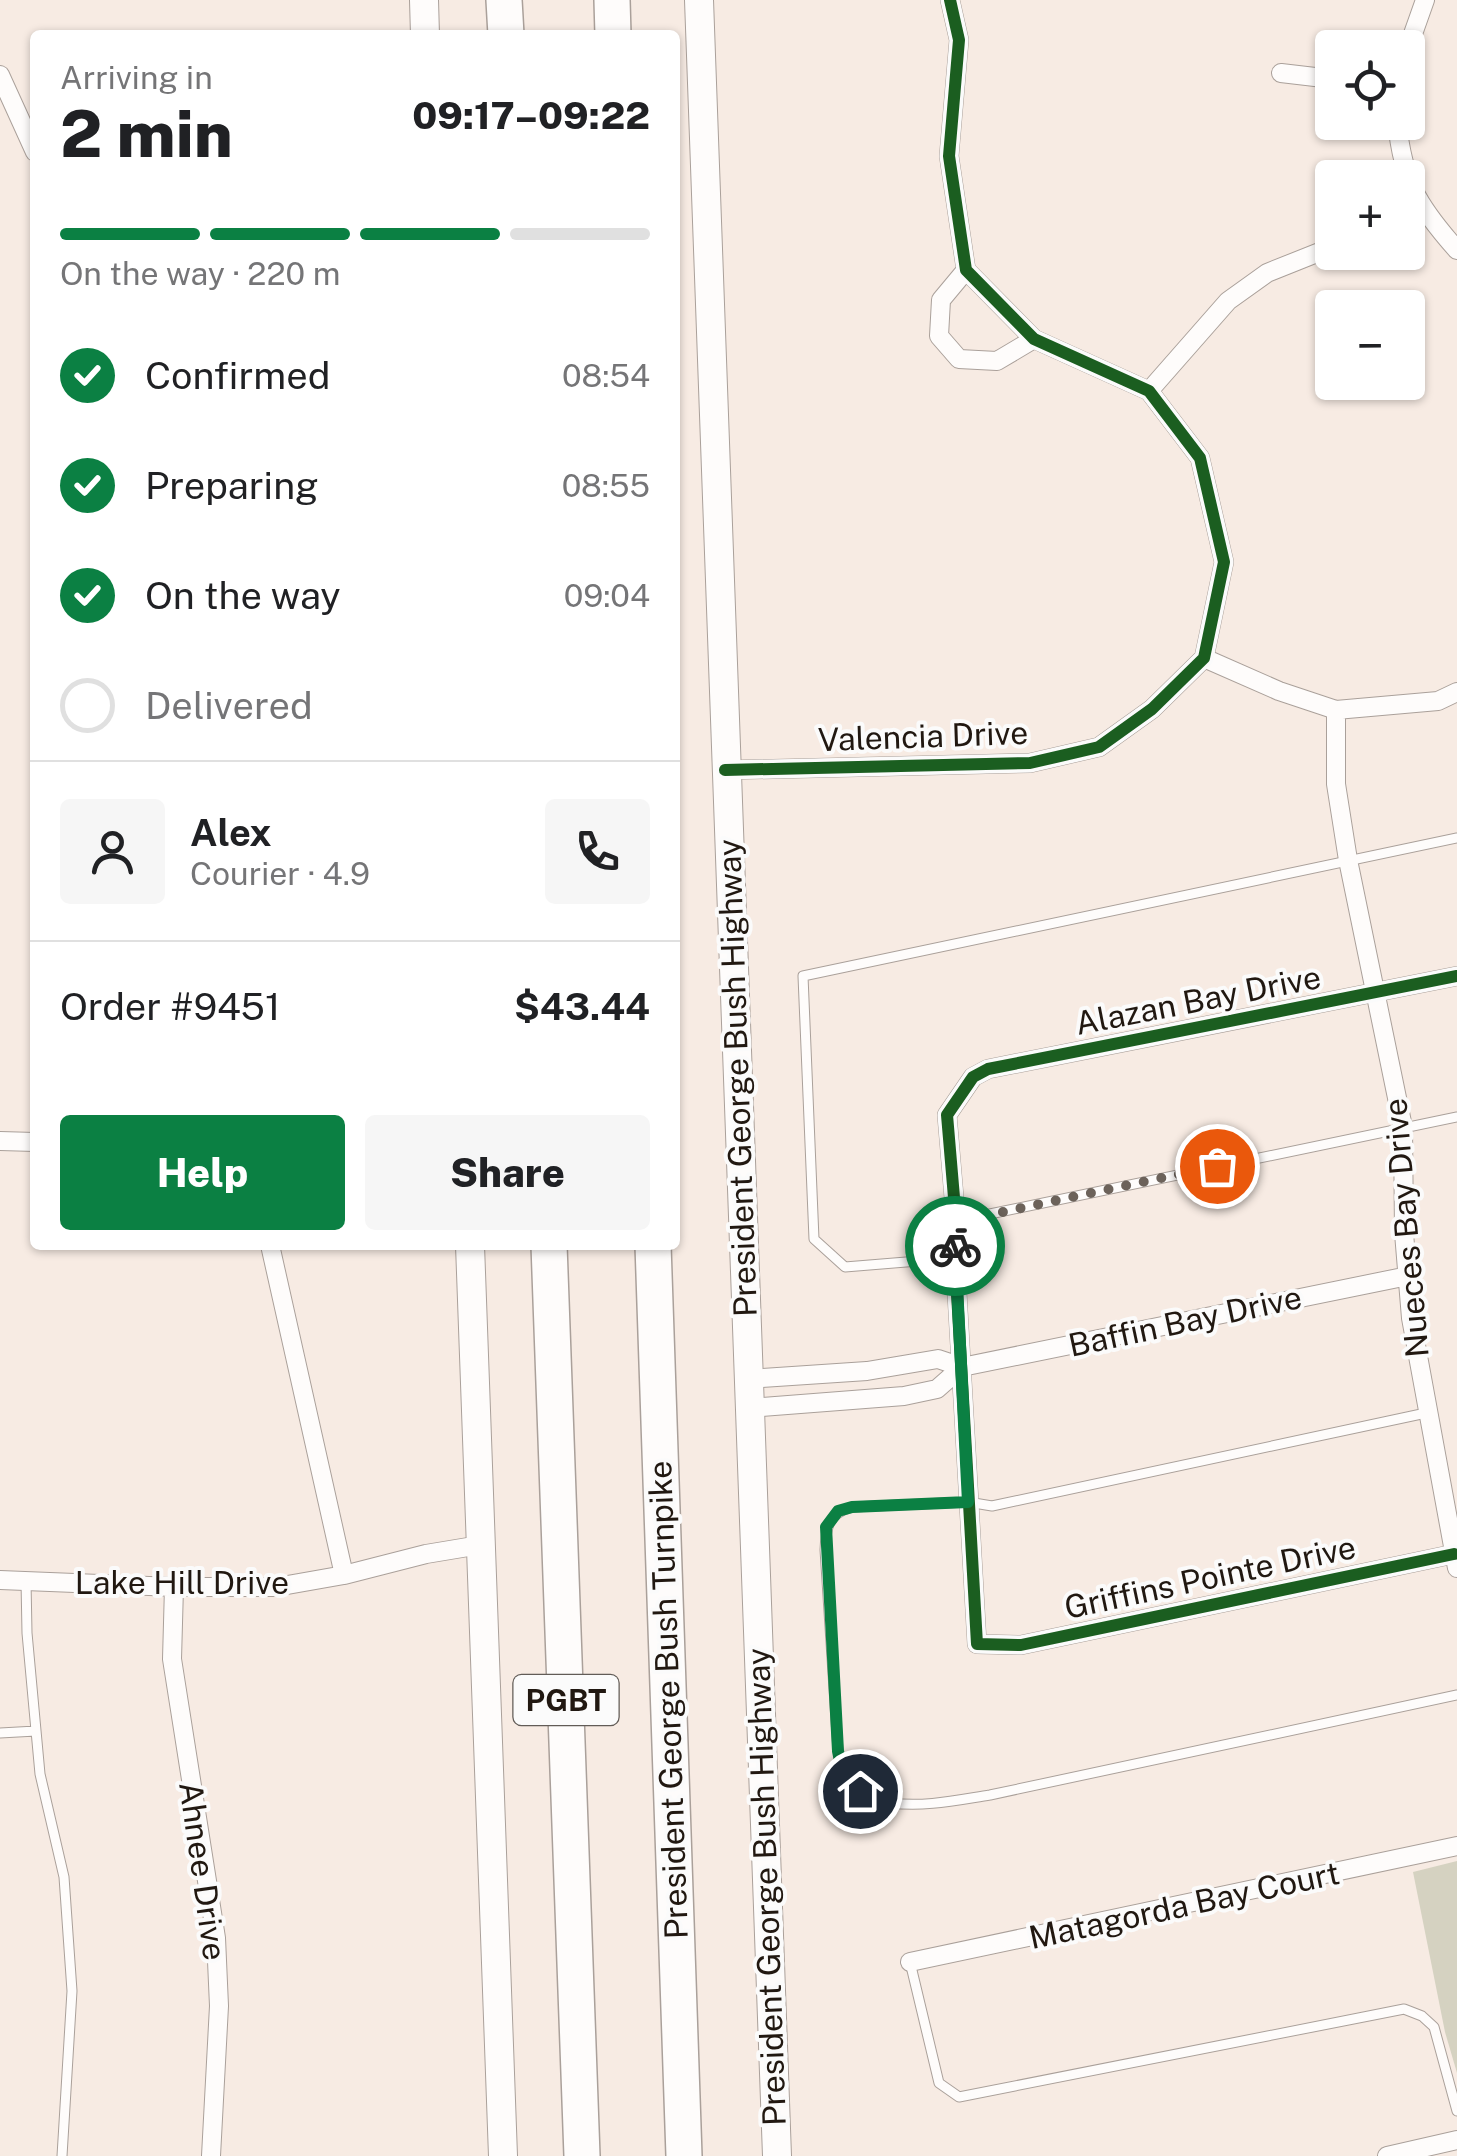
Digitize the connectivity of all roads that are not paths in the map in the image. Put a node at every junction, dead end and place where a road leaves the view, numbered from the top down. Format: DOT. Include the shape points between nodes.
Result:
graph roads {
  1 [pos="424,0"];
  2 [pos="504,0"];
  3 [pos="612,0"];
  4 [pos="699,0"];
  5 [pos="950,0"];
  6 [pos="1425,0"];
  7 [pos="426,30"];
  8 [pos="506,30"];
  9 [pos="613,30"];
  10 [pos="1414,30"];
  11 [pos="1281,72"];
  12 [pos="0,74"];
  13 [pos="1315,77"];
  14 [pos="30,141"];
  15 [pos="1425,223"];
  16 [pos="1457,250"];
  17 [pos="1315,254"];
  18 [pos="966,270"];
  19 [pos="1034,339"];
  20 [pos="1149,391"];
  21 [pos="1204,658"];
  22 [pos="1457,692"];
  23 [pos="1336,710"];
  24 [pos="725,770"];
  25 [pos="1457,838"];
  26 [pos="1348,860"];
  27 [pos="1457,976"];
  28 [pos="1374,993"];
  29 [pos="1457,1118"];
  30 [pos="1403,1127"];
  31 [pos="0,1141"];
  32 [pos="30,1142"];
  33 [pos="956,1222"];
  34 [pos="271,1250"];
  35 [pos="470,1250"];
  36 [pos="549,1250"];
  37 [pos="653,1250"];
  38 [pos="955,1258"];
  39 [pos="1408,1276"];
  40 [pos="962,1367"];
  41 [pos="748,1394"];
  42 [pos="1426,1413"];
  43 [pos="968,1502"];
  44 [pos="480,1546"];
  45 [pos="1456,1561"];
  46 [pos="344,1575"];
  47 [pos="0,1580"];
  48 [pos="26,1581"];
  49 [pos="174,1587"];
  50 [pos="1457,1696"];
  51 [pos="36,1731"];
  52 [pos="0,1733"];
  53 [pos="1457,1846"];
  54 [pos="910,1962"];
  55 [pos="1457,2111"];
  56 [pos="1457,2140"];
  57 [pos="62,2156"];
  58 [pos="211,2156"];
  59 [pos="503,2156"];
  60 [pos="582,2156"];
  61 [pos="684,2156"];
  62 [pos="776,2156"];
  63 [pos="1387,2156"];
  1 -- 7 [label="main road"];
  2 -- 8 [label="highway"];
  3 -- 9 [label="highway"];
  4 -- 24 [label="main road, President George Bush Highway"];
  5 -- 18 [label="street" via="960,40 949,156"];
  6 -- 10 [label="street"];
  11 -- 13 [label="street"];
  12 -- 14 [label="street"];
  15 -- 16 [label="street"];
  17 -- 20 [label="street" via="1268,273 1228,301"];
  18 -- 19 [label="street"];
  18 -- 19 [label="street" via="941,300 939,336 959,359 997,361"];
  19 -- 20 [label="street"];
  20 -- 21 [label="street" via="1200,458 1224,562"];
  21 -- 23 [label="street"];
  21 -- 24 [label="street, Valencia Drive" via="1152,709 1099,747 1030,763"];
  22 -- 23 [label="street" via="1438,701"];
  23 -- 26 [label="street, Nueces Bay Drive" via="1336,784"];
  24 -- 41 [label="main road, President George Bush Highway"];
  25 -- 26 [label="lane"];
  26 -- 28 [label="street, Nueces Bay Drive"];
  26 -- 38 [label="lane" via="802,976 814,1239 846,1267"];
  27 -- 28 [label="street, Alazan Bay Drive"];
  28 -- 30 [label="street, Nueces Bay Drive"];
  28 -- 33 [label="street, Alazan Bay Drive" via="988,1069 974,1077 947,1115"];
  29 -- 30 [label="lane"];
  30 -- 33 [label="lane"];
  30 -- 39 [label="street, Nueces Bay Drive"];
  31 -- 32 [label="street"];
  33 -- 38 [label="street"];
  34 -- 46 [label="street"];
  35 -- 44 [label="main road"];
  36 -- 60 [label="highway, PGBT"];
  37 -- 61 [label="highway, President George Bush Turnpike"];
  38 -- 40 [label="street"];
  39 -- 40 [label="street, Baffin Bay Drive"];
  39 -- 42 [label="street, Nueces Bay Drive"];
  40 -- 41 [label="street, Baffin Bay Drive" via="938,1359"];
  40 -- 41 [label="street, Baffin Bay Drive" via="937,1389 904,1396"];
  40 -- 43 [label="street"];
  41 -- 62 [label="main road, President George Bush Highway"];
  42 -- 43 [label="lane" via="992,1506"];
  42 -- 45 [label="street, Nueces Bay Drive"];
  43 -- 45 [label="street, Griffins Pointe Drive" via="977,1644 1021,1645"];
  43 -- 50 [label="lane" via="852,1507 838,1511 826,1527 841,1766 860,1791 882,1802 924,1805 990,1795"];
  44 -- 46 [label="street, Lake Hill Drive"];
  44 -- 59 [label="main road"];
  46 -- 49 [label="street, Lake Hill Drive" via="276,1587"];
  47 -- 48 [label="street, Lake Hill Drive"];
  48 -- 49 [label="street, Lake Hill Drive"];
  48 -- 51 [label="lane"];
  49 -- 58 [label="street, Ahnee Drive" via="172,1660 216,1938"];
  51 -- 52 [label="lane"];
  51 -- 57 [label="lane" via="64,1877 72,1991"];
  53 -- 54 [label="street, Matagorda Bay Court"];
  54 -- 55 [label="lane" via="939,2082 959,2097 1404,2009 1434,2027"];
  56 -- 63 [label="street"];
}
